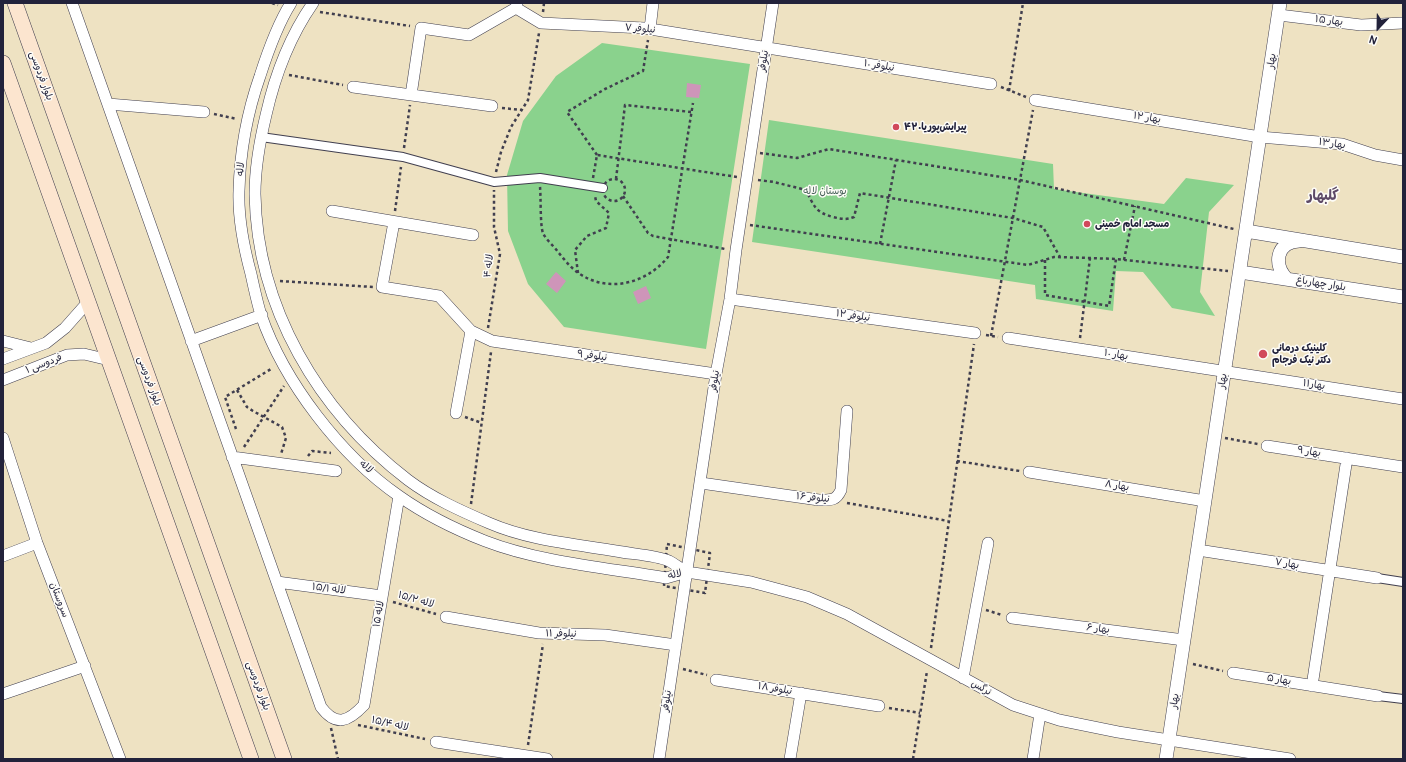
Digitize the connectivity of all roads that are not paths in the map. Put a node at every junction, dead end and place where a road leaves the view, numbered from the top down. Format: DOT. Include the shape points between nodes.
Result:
graph roads {
  1 [pos="15,3"];
  2 [pos="72,3"];
  3 [pos="292,3"];
  4 [pos="653,3"];
  5 [pos="773,3"];
  6 [pos="310,6"];
  7 [pos="516,6"];
  8 [pos="1280,9"];
  9 [pos="1403,23"];
  10 [pos="650,29"];
  11 [pos="766,47"];
  12 [pos="3,63"];
  13 [pos="991,84"];
  14 [pos="353,87"];
  15 [pos="411,95"];
  16 [pos="1034,100"];
  17 [pos="108,104"];
  18 [pos="492,106"];
  19 [pos="204,112"];
  20 [pos="1260,137"];
  21 [pos="261,138"];
  22 [pos="1403,160"];
  23 [pos="603,188"];
  24 [pos="332,212"];
  25 [pos="394,222"];
  26 [pos="1246,231"];
  27 [pos="473,235"];
  28 [pos="1303,241"];
  29 [pos="1403,257"];
  30 [pos="1240,272"];
  31 [pos="1287,279"];
  32 [pos="1403,297"];
  33 [pos="730,299"];
  34 [pos="88,302"];
  35 [pos="262,315"];
  36 [pos="470,331"];
  37 [pos="975,333"];
  38 [pos="1008,338"];
  39 [pos="3,341"];
  40 [pos="191,341"];
  41 [pos="32,348"];
  42 [pos="3,358"];
  43 [pos="109,360"];
  44 [pos="1224,372"];
  45 [pos="716,374"];
  46 [pos="3,380"];
  47 [pos="1403,399"];
  48 [pos="847,411"];
  49 [pos="456,413"];
  50 [pos="3,438"];
  51 [pos="1267,446"];
  52 [pos="232,457"];
  53 [pos="1347,458"];
  54 [pos="1403,466"];
  55 [pos="336,471"];
  56 [pos="1029,472"];
  57 [pos="701,483"];
  58 [pos="399,496"];
  59 [pos="1205,501"];
  60 [pos="37,543"];
  61 [pos="988,543"];
  62 [pos="1198,550"];
  63 [pos="3,556"];
  64 [pos="1330,570"];
  65 [pos="687,572"];
  66 [pos="1377,578"];
  67 [pos="277,582"];
  68 [pos="1403,582"];
  69 [pos="382,596"];
  70 [pos="446,616"];
  71 [pos="1012,618"];
  72 [pos="1184,640"];
  73 [pos="676,645"];
  74 [pos="85,666"];
  75 [pos="1233,674"];
  76 [pos="963,678"];
  77 [pos="716,680"];
  78 [pos="1312,686"];
  79 [pos="801,693"];
  80 [pos="3,694"];
  81 [pos="1378,696"];
  82 [pos="1403,699"];
  83 [pos="879,706"];
  84 [pos="1040,714"];
  85 [pos="1169,741"];
  86 [pos="436,742"];
  87 [pos="120,759"];
  88 [pos="252,759"];
  89 [pos="284,759"];
  90 [pos="547,759"];
  91 [pos="659,759"];
  92 [pos="790,759"];
  93 [pos="1033,759"];
  94 [pos="1166,759"];
  95 [pos="1290,759"];
  1 -- 89 [label="main road, بلوار فردوسی"];
  2 -- 17 [label="street"];
  3 -- 35 [label="street, لاله" via="268,52 244,134 239,193 244,250"];
  4 -- 10 [label="street"];
  5 -- 11 [label="street, نیلوفر"];
  6 -- 21 [label="street, لاله" via="298,26 278,73"];
  7 -- 10 [label="street, نیلوفر ۷" via="541,23"];
  7 -- 15 [label="street" via="469,35 421,28"];
  8 -- 9 [label="street, بهار ۱۵" via="1362,25"];
  8 -- 20 [label="street, بهار"];
  10 -- 11 [label="street, نیلوفر ۷"];
  11 -- 13 [label="street, نیلوفر ۱۰"];
  11 -- 33 [label="street, نیلوفر"];
  12 -- 34 [label="main road"];
  14 -- 15 [label="street"];
  15 -- 18 [label="street"];
  16 -- 20 [label="street, بهار ۱۲"];
  17 -- 19 [label="street"];
  17 -- 40 [label="street"];
  20 -- 22 [label="street, بهار۱۳" via="1342,144 1375,155"];
  20 -- 26 [label="street, بهار"];
  21 -- 23 [label="street" via="403,157 494,182 540,178"];
  21 -- 65 [label="street, لاله" via="255,193 261,246 276,309 311,378 342,419 408,480 451,507 492,525 536,538 667,560"];
  24 -- 25 [label="street"];
  25 -- 27 [label="street"];
  25 -- 36 [label="street" via="382,287 439,296"];
  26 -- 28 [label="street"];
  26 -- 30 [label="street, بهار"];
  28 -- 29 [label="street"];
  28 -- 31 [label="street" via="1287,244 1278,258 1278,266"];
  30 -- 31 [label="street, بلوار چهارباغ"];
  30 -- 44 [label="street, بهار"];
  31 -- 32 [label="street, بلوار چهارباغ"];
  33 -- 37 [label="street, نیلوفر ۱۲"];
  33 -- 45 [label="street, نیلوفر"];
  34 -- 41 [label="street, فردوسی ۱" via="65,328 46,343"];
  34 -- 43 [label="main road"];
  35 -- 40 [label="street"];
  35 -- 58 [label="street, لاله" via="288,383 363,466"];
  36 -- 45 [label="street, نیلوفر ۹" via="492,341"];
  36 -- 49 [label="street"];
  38 -- 44 [label="street, بهار ۱۰"];
  39 -- 41 [label="street"];
  40 -- 52 [label="street"];
  41 -- 42 [label="street, فردوسی ۱"];
  43 -- 46 [label="street, فردوسی ۱" via="84,354 67,355"];
  43 -- 88 [label="main road"];
  44 -- 47 [label="street, بهار۱۱"];
  44 -- 59 [label="street, بهار"];
  45 -- 57 [label="street, نیلوفر"];
  48 -- 57 [label="street, نیلوفر ۱۶" via="841,490 838,497 833,500"];
  50 -- 60 [label="street, سروستان"];
  51 -- 53 [label="street, بهار ۹"];
  52 -- 55 [label="street"];
  52 -- 67 [label="street"];
  53 -- 54 [label="street, بهار ۹"];
  53 -- 64 [label="street"];
  56 -- 59 [label="street, بهار ۸"];
  57 -- 65 [label="street, نیلوفر"];
  58 -- 65 [label="street, لاله" via="442,521 485,541 533,555 666,578"];
  58 -- 69 [label="street, لاله ۱۵"];
  59 -- 62 [label="street, بهار"];
  60 -- 63 [label="street"];
  60 -- 74 [label="street, سروستان"];
  61 -- 76 [label="street"];
  62 -- 64 [label="street, بهار ۷"];
  62 -- 72 [label="street, بهار"];
  64 -- 66 [label="street, بهار ۷"];
  64 -- 78 [label="street"];
  65 -- 73 [label="street, نیلوفر"];
  65 -- 76 [label="street, نرگس" via="751,582 807,597 847,614"];
  66 -- 68 [label="street"];
  67 -- 69 [label="street, لاله ۱۵/۱"];
  67 -- 69 [label="street, لاله ۱۵" via="321,707 329,717 342,721 354,716 364,706"];
  70 -- 73 [label="street, نیلوفر ۱۱" via="545,633 605,635"];
  71 -- 72 [label="street, بهار ۶"];
  72 -- 85 [label="street, بهار"];
  73 -- 91 [label="street, نیلوفر"];
  74 -- 80 [label="street"];
  74 -- 87 [label="street, سروستان"];
  75 -- 78 [label="street, بهار ۵"];
  76 -- 84 [label="street, نرگس" via="1013,705"];
  77 -- 79 [label="street, نیلوفر ۱۸"];
  78 -- 81 [label="street, بهار ۵"];
  79 -- 83 [label="street, نیلوفر ۱۸"];
  79 -- 92 [label="street"];
  81 -- 82 [label="street"];
  84 -- 85 [label="street, نرگس"];
  84 -- 93 [label="street"];
  85 -- 94 [label="street, بهار"];
  85 -- 95 [label="street, نرگس"];
  86 -- 90 [label="street"];
}
